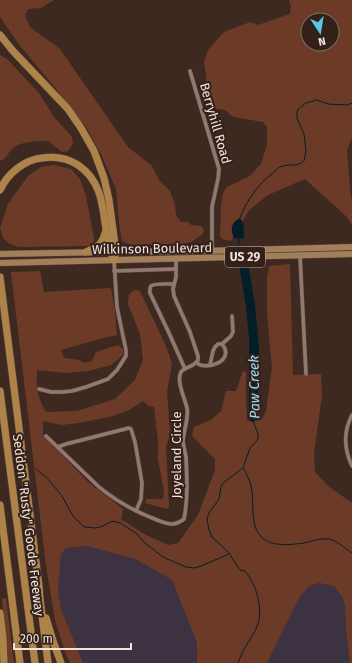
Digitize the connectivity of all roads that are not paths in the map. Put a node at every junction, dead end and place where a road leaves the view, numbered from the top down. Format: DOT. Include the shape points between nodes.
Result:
graph roads {
  1 [pos="0,35"];
  2 [pos="190,71"];
  3 [pos="0,190"];
  4 [pos="106,227"];
  5 [pos="352,247"];
  6 [pos="324,248"];
  7 [pos="212,251"];
  8 [pos="86,252"];
  9 [pos="113,252"];
  10 [pos="0,254"];
  11 [pos="352,254"];
  12 [pos="325,255"];
  13 [pos="300,256"];
  14 [pos="176,258"];
  15 [pos="114,260"];
  16 [pos="137,260"];
  17 [pos="0,263"];
  18 [pos="176,269"];
  19 [pos="114,271"];
  20 [pos="0,277"];
  21 [pos="174,284"];
  22 [pos="232,316"];
  23 [pos="222,344"];
  24 [pos="196,363"];
  25 [pos="210,365"];
  26 [pos="185,369"];
  27 [pos="306,374"];
  28 [pos="39,388"];
  29 [pos="0,391"];
  30 [pos="352,415"];
  31 [pos="46,436"];
  32 [pos="58,447"];
  33 [pos="350,458"];
  34 [pos="352,466"];
  35 [pos="0,505"];
  36 [pos="136,511"];
  37 [pos="39,586"];
  38 [pos="0,613"];
  39 [pos="4,663"];
  40 [pos="20,663"];
  41 [pos="35,663"];
  42 [pos="48,663"];
  43 [pos="61,663"];
  1 -- 9 [label="highway" via="68,109 87,138 107,190"];
  2 -- 7 [label="street, Berryhill Road" via="219,169 212,208"];
  3 -- 4 [label="highway" via="10,175 27,162 50,157 70,161 78,165 94,182 101,200"];
  4 -- 8 [label="highway" via="100,245"];
  4 -- 9 [label="highway"];
  5 -- 6 [label="main road, Wilkinson Boulevard / US 29"];
  6 -- 7 [label="main road, Wilkinson Boulevard / US 29"];
  6 -- 12 [label="main road"];
  7 -- 9 [label="main road, Wilkinson Boulevard / US 29"];
  7 -- 16 [label="main road" via="209,254"];
  8 -- 9 [label="main road, Wilkinson Boulevard / US 29"];
  8 -- 10 [label="main road, Wilkinson Boulevard / US 29"];
  9 -- 15 [label="highway"];
  11 -- 12 [label="main road, Wilkinson Boulevard / US 29"];
  12 -- 13 [label="main road, Wilkinson Boulevard / US 29"];
  13 -- 14 [label="main road, Wilkinson Boulevard / US 29"];
  13 -- 27 [label="street"];
  14 -- 16 [label="main road, Wilkinson Boulevard / US 29"];
  14 -- 18 [label="street"];
  15 -- 16 [label="main road, Wilkinson Boulevard / US 29"];
  15 -- 17 [label="main road, Wilkinson Boulevard / US 29"];
  15 -- 19 [label="street"];
  18 -- 19 [label="street"];
  18 -- 21 [label="street"];
  19 -- 28 [label="street" via="117,307 126,356 108,379 72,391 51,392"];
  20 -- 37 [label="highway"];
  21 -- 24 [label="street" via="174,296 198,356"];
  21 -- 26 [label="street" via="151,286 150,293"];
  22 -- 23 [label="street" via="233,332"];
  23 -- 25 [label="street" via="218,344 212,351"];
  23 -- 25 [label="street" via="225,347 225,356"];
  24 -- 25 [label="street"];
  24 -- 26 [label="street"];
  26 -- 36 [label="street, Joyeland Circle" via="180,377 187,410 183,442 187,499 184,519 171,524"];
  29 -- 41 [label="highway, Seddon \"Rusty\" Goode Freeway"];
  30 -- 33 [label="street" via="345,438"];
  31 -- 32 [label="street"];
  32 -- 36 [label="street" via="106,493"];
  32 -- 36 [label="street" via="131,429 142,483 141,499"];
  33 -- 34 [label="street"];
  35 -- 40 [label="highway, Seddon \"Rusty\" Goode Freeway"];
  37 -- 42 [label="highway"];
  37 -- 43 [label="highway" via="49,630"];
  38 -- 39 [label="highway"];
}
